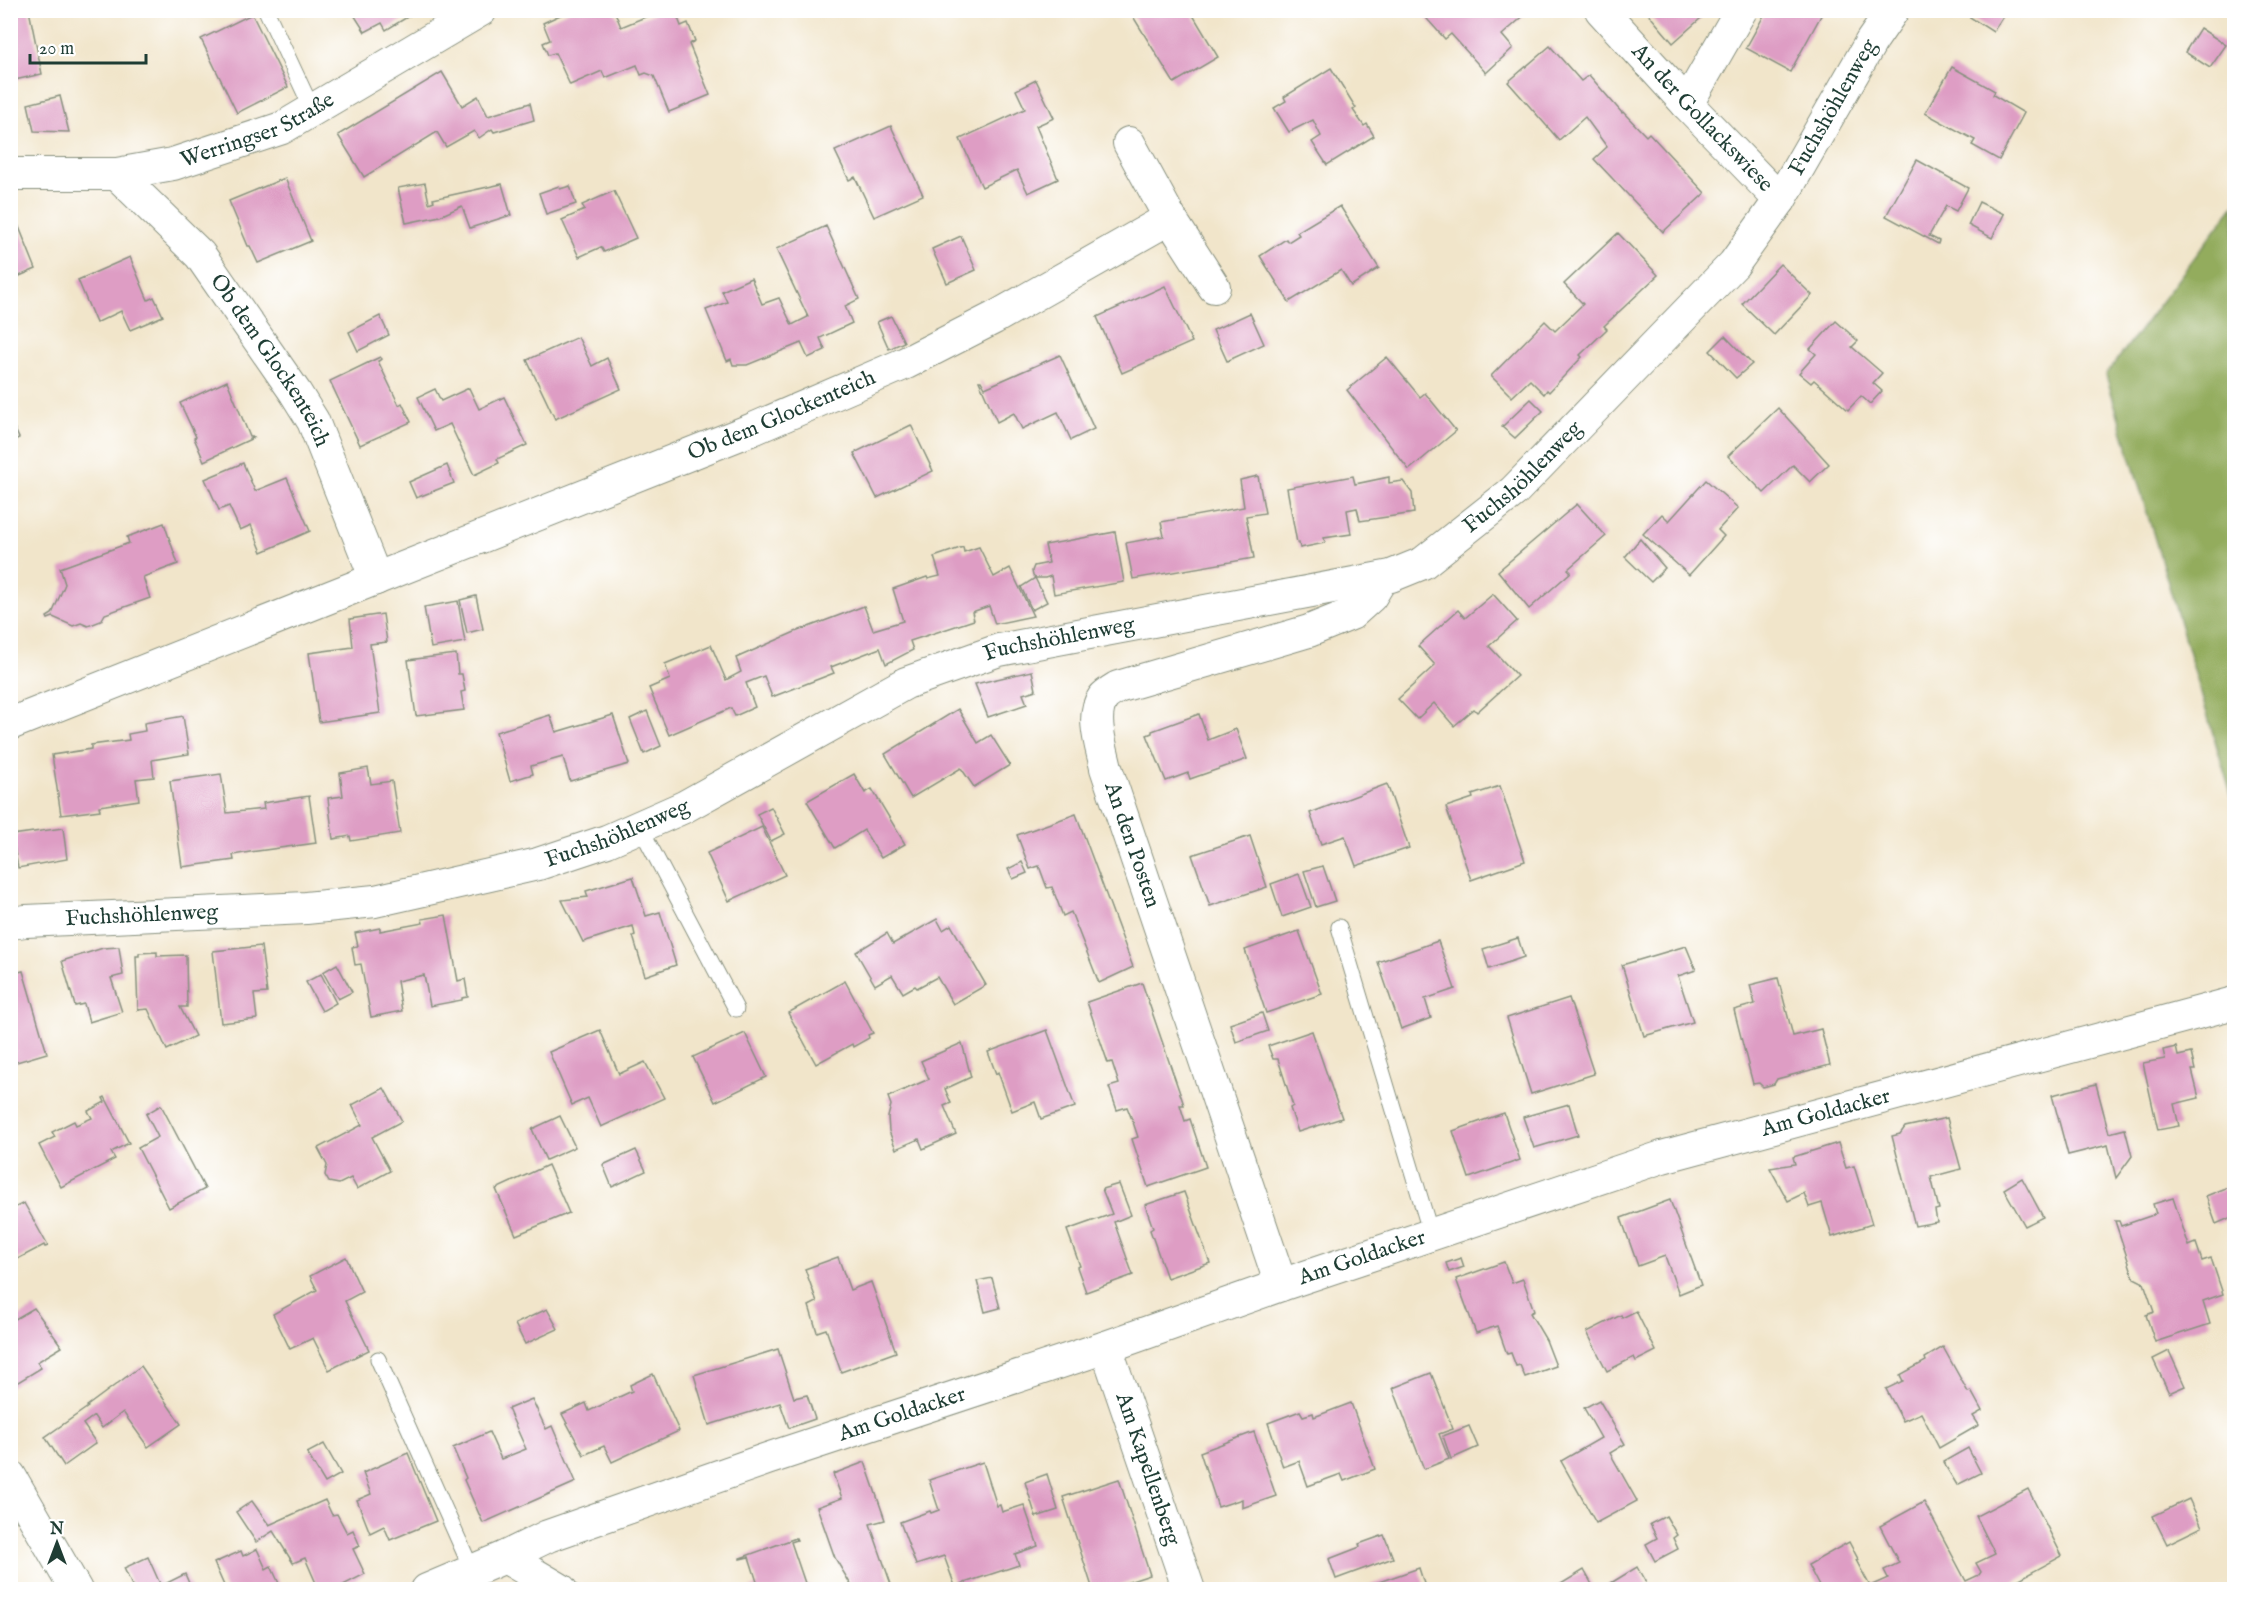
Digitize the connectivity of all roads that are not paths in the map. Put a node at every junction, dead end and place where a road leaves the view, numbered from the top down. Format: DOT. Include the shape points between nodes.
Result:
graph roads {
  1 [pos="266,10"];
  2 [pos="481,10"];
  3 [pos="1601,10"];
  4 [pos="1741,10"];
  5 [pos="1893,10"];
  6 [pos="1687,105"];
  7 [pos="313,111"];
  8 [pos="1129,143"];
  9 [pos="10,174"];
  10 [pos="117,174"];
  11 [pos="1780,200"];
  12 [pos="1170,218"];
  13 [pos="1214,287"];
  14 [pos="1382,578"];
  15 [pos="376,579"];
  16 [pos="10,724"];
  17 [pos="640,827"];
  18 [pos="10,923"];
  19 [pos="1339,927"];
  20 [pos="2235,1003"];
  21 [pos="736,1009"];
  22 [pos="1431,1234"];
  23 [pos="1281,1285"];
  24 [pos="1106,1347"];
  25 [pos="378,1359"];
  26 [pos="10,1476"];
  27 [pos="505,1557"];
  28 [pos="472,1570"];
  29 [pos="76,1590"];
  30 [pos="427,1590"];
  31 [pos="561,1590"];
  32 [pos="1189,1590"];
  1 -- 7 [label="lane"];
  2 -- 7 [label="street, Werringser Straße"];
  3 -- 6 [label="street, An der Gollackswiese"];
  4 -- 6 [label="street"];
  5 -- 11 [label="street, Fuchshöhlenweg"];
  6 -- 11 [label="street, An der Gollackswiese"];
  7 -- 10 [label="street, Werringser Straße" via="282,128 173,164"];
  8 -- 12 [label="street"];
  9 -- 10 [label="street, Werringser Straße"];
  10 -- 15 [label="street, Ob dem Glockenteich" via="200,255 295,392 313,421"];
  11 -- 14 [label="street, Fuchshöhlenweg" via="1734,264 1514,491 1423,563"];
  12 -- 13 [label="street"];
  12 -- 15 [label="street, Ob dem Glockenteich" via="906,363 753,429"];
  14 -- 17 [label="street, Fuchshöhlenweg" via="999,650 906,683 684,807"];
  14 -- 23 [label="street, An den Posten" via="1371,596 1351,614 1309,631 1118,687 1103,697 1098,711 1106,768"];
  15 -- 16 [label="street, Ob dem Glockenteich"];
  17 -- 18 [label="street, Fuchshöhlenweg" via="538,864 375,901 306,909"];
  17 -- 21 [label="lane"];
  19 -- 22 [label="lane"];
  20 -- 22 [label="street, Am Goldacker" via="1662,1157"];
  22 -- 23 [label="street, Am Goldacker"];
  23 -- 24 [label="street, Am Goldacker"];
  24 -- 27 [label="street, Am Goldacker" via="756,1463 548,1536"];
  24 -- 32 [label="street, Am Kapellenberg"];
  25 -- 28 [label="lane"];
  26 -- 29 [label="street"];
  27 -- 28 [label="street, Am Goldacker"];
  27 -- 31 [label="street"];
  28 -- 30 [label="street, Am Goldacker"];
}
